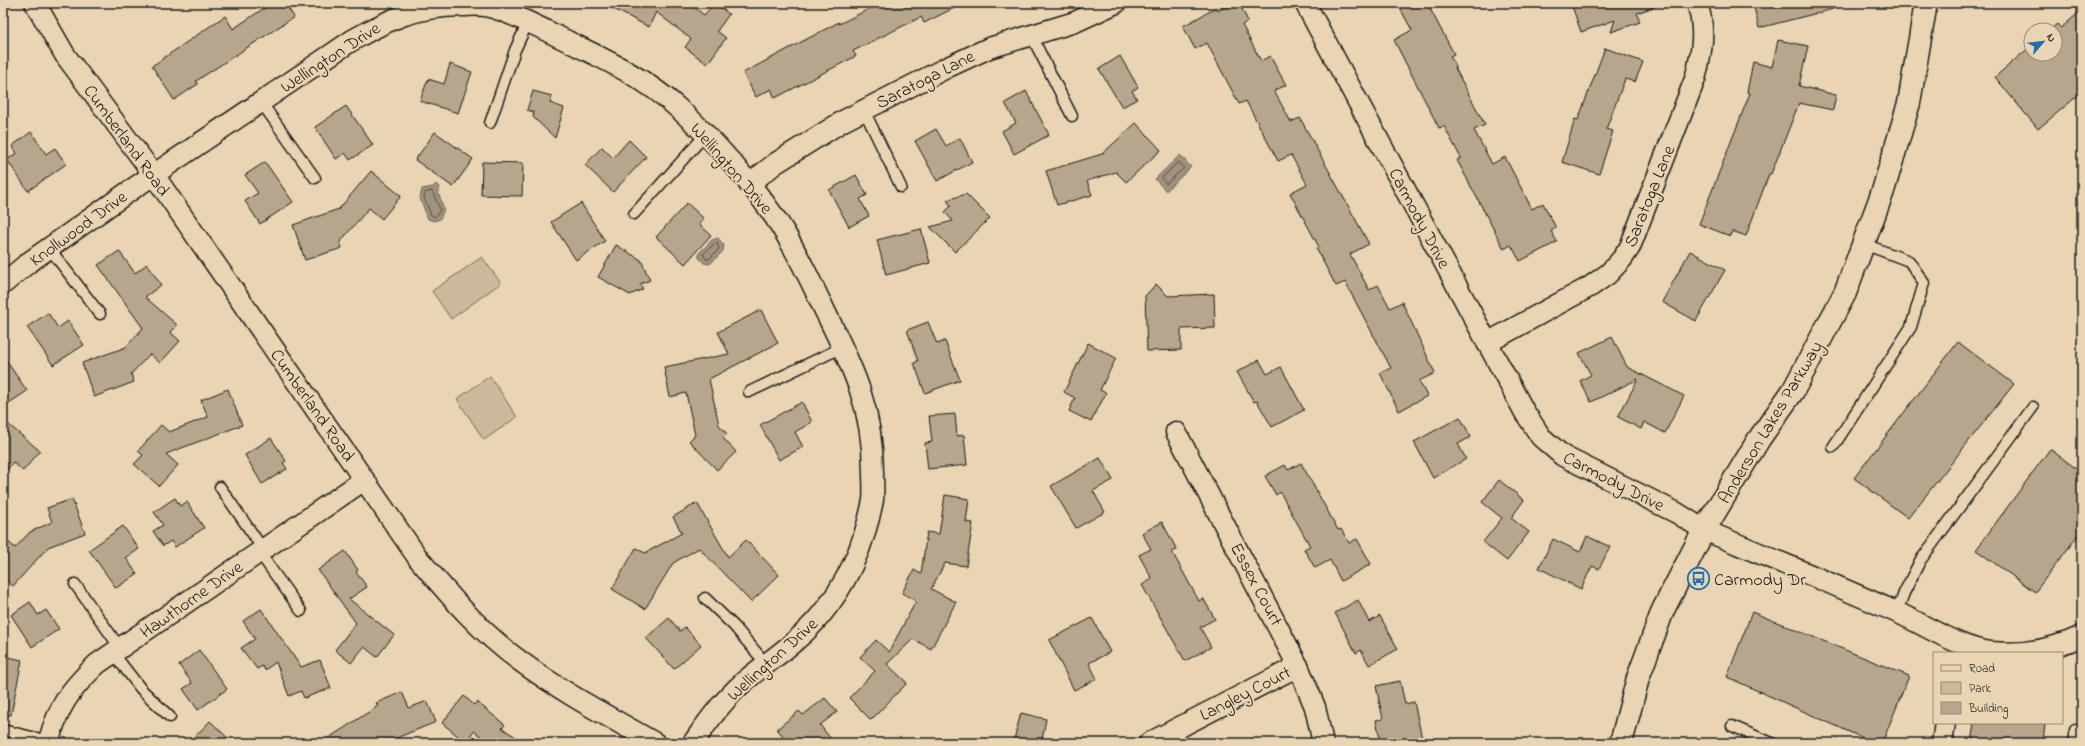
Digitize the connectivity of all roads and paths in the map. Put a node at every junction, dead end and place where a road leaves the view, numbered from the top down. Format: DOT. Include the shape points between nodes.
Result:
graph roads {
  1 [pos="35,3"];
  2 [pos="1116,3"];
  3 [pos="1305,3"];
  4 [pos="1696,3"];
  5 [pos="1926,3"];
  6 [pos="486,5"];
  7 [pos="528,22"];
  8 [pos="1031,34"];
  9 [pos="261,102"];
  10 [pos="864,110"];
  11 [pos="1072,116"];
  12 [pos="490,122"];
  13 [pos="706,134"];
  14 [pos="154,175"];
  15 [pos="315,178"];
  16 [pos="749,184"];
  17 [pos="901,187"];
  18 [pos="634,214"];
  19 [pos="1864,244"];
  20 [pos="49,248"];
  21 [pos="3,284"];
  22 [pos="100,314"];
  23 [pos="1487,343"];
  24 [pos="843,348"];
  25 [pos="750,392"];
  26 [pos="2033,407"];
  27 [pos="1176,432"];
  28 [pos="1833,447"];
  29 [pos="364,480"];
  30 [pos="220,487"];
  31 [pos="1704,530"];
  32 [pos="261,550"];
  33 [pos="75,584"];
  34 [pos="705,598"];
  35 [pos="301,611"];
  36 [pos="1897,612"];
  37 [pos="2082,636"];
  38 [pos="1966,649"];
  39 [pos="116,650"];
  40 [pos="767,665"];
  41 [pos="1298,666"];
  42 [pos="170,717"];
  43 [pos="1945,724"];
  44 [pos="1732,726"];
  45 [pos="3,730"];
  46 [pos="2075,730"];
  47 [pos="48,742"];
  48 [pos="655,743"];
  49 [pos="693,743"];
  50 [pos="1149,743"];
  51 [pos="1323,743"];
  52 [pos="1621,743"];
  53 [pos="1772,743"];
  54 [pos="1942,743"];
  55 [pos="2075,743"];
  1 -- 14 [label="street, Cumberland Road" via="65,55"];
  2 -- 8 [label="street, Saratoga Lane" via="1075,22"];
  3 -- 23 [label="street, Carmody Drive"];
  4 -- 23 [label="street, Saratoga Lane" via="1703,35 1701,58 1630,247 1608,274 1591,286"];
  5 -- 19 [label="street, Anderson Lakes Parkway" via="1909,103"];
  6 -- 7 [label="street, Wellington Drive"];
  6 -- 9 [label="street, Wellington Drive" via="417,10 385,22 351,41"];
  7 -- 12 [label="lane" via="515,50"];
  7 -- 13 [label="street, Wellington Drive" via="623,68 677,106"];
  8 -- 10 [label="street, Saratoga Lane" via="989,48"];
  8 -- 11 [label="lane"];
  9 -- 14 [label="street, Wellington Drive"];
  9 -- 15 [label="lane"];
  10 -- 16 [label="street, Saratoga Lane" via="809,141"];
  10 -- 17 [label="lane"];
  13 -- 16 [label="street, Wellington Drive"];
  13 -- 18 [label="lane"];
  14 -- 20 [label="street, Knollwood Drive"];
  14 -- 29 [label="street, Cumberland Road"];
  16 -- 24 [label="street, Wellington Drive" via="778,222 805,268"];
  19 -- 28 [label="lane" via="1909,261 1924,283 1911,327"];
  19 -- 31 [label="street, Anderson Lakes Parkway" via="1845,292 1793,391 1759,439"];
  20 -- 21 [label="street, Knollwood Drive"];
  20 -- 22 [label="lane"];
  23 -- 31 [label="street, Carmody Drive" via="1540,437 1563,456 1678,513"];
  24 -- 25 [label="lane"];
  24 -- 40 [label="street, Wellington Drive" via="854,370 868,412 873,455 873,496 864,538 847,578 821,616 789,648"];
  26 -- 36 [label="lane" via="1920,561"];
  27 -- 41 [label="street, Essex Court"];
  29 -- 32 [label="street, Hawthorne Drive"];
  29 -- 48 [label="street, Cumberland Road" via="418,558 448,594 484,630 520,661 562,689"];
  30 -- 32 [label="lane"];
  31 -- 36 [label="street, Carmody Drive"];
  31 -- 52 [label="street, Anderson Lakes Parkway" via="1663,610 1638,678"];
  32 -- 35 [label="lane"];
  32 -- 39 [label="street, Hawthorne Drive"];
  33 -- 39 [label="lane"];
  34 -- 40 [label="lane" via="734,626"];
  36 -- 38 [label="street, Carmody Drive"];
  37 -- 38 [label="street, Carmody Drive" via="2063,644 2027,652"];
  39 -- 42 [label="lane" via="141,689"];
  39 -- 47 [label="street, Hawthorne Drive" via="74,686 57,713"];
  40 -- 49 [label="street, Wellington Drive" via="750,677 719,707"];
  41 -- 50 [label="street, Langley Court"];
  41 -- 51 [label="street, Essex Court" via="1315,707"];
  43 -- 54 [label="street"];
  44 -- 53 [label="lane"];
  45 -- 47 [label="lane"];
  46 -- 55 [label="lane"];
}
